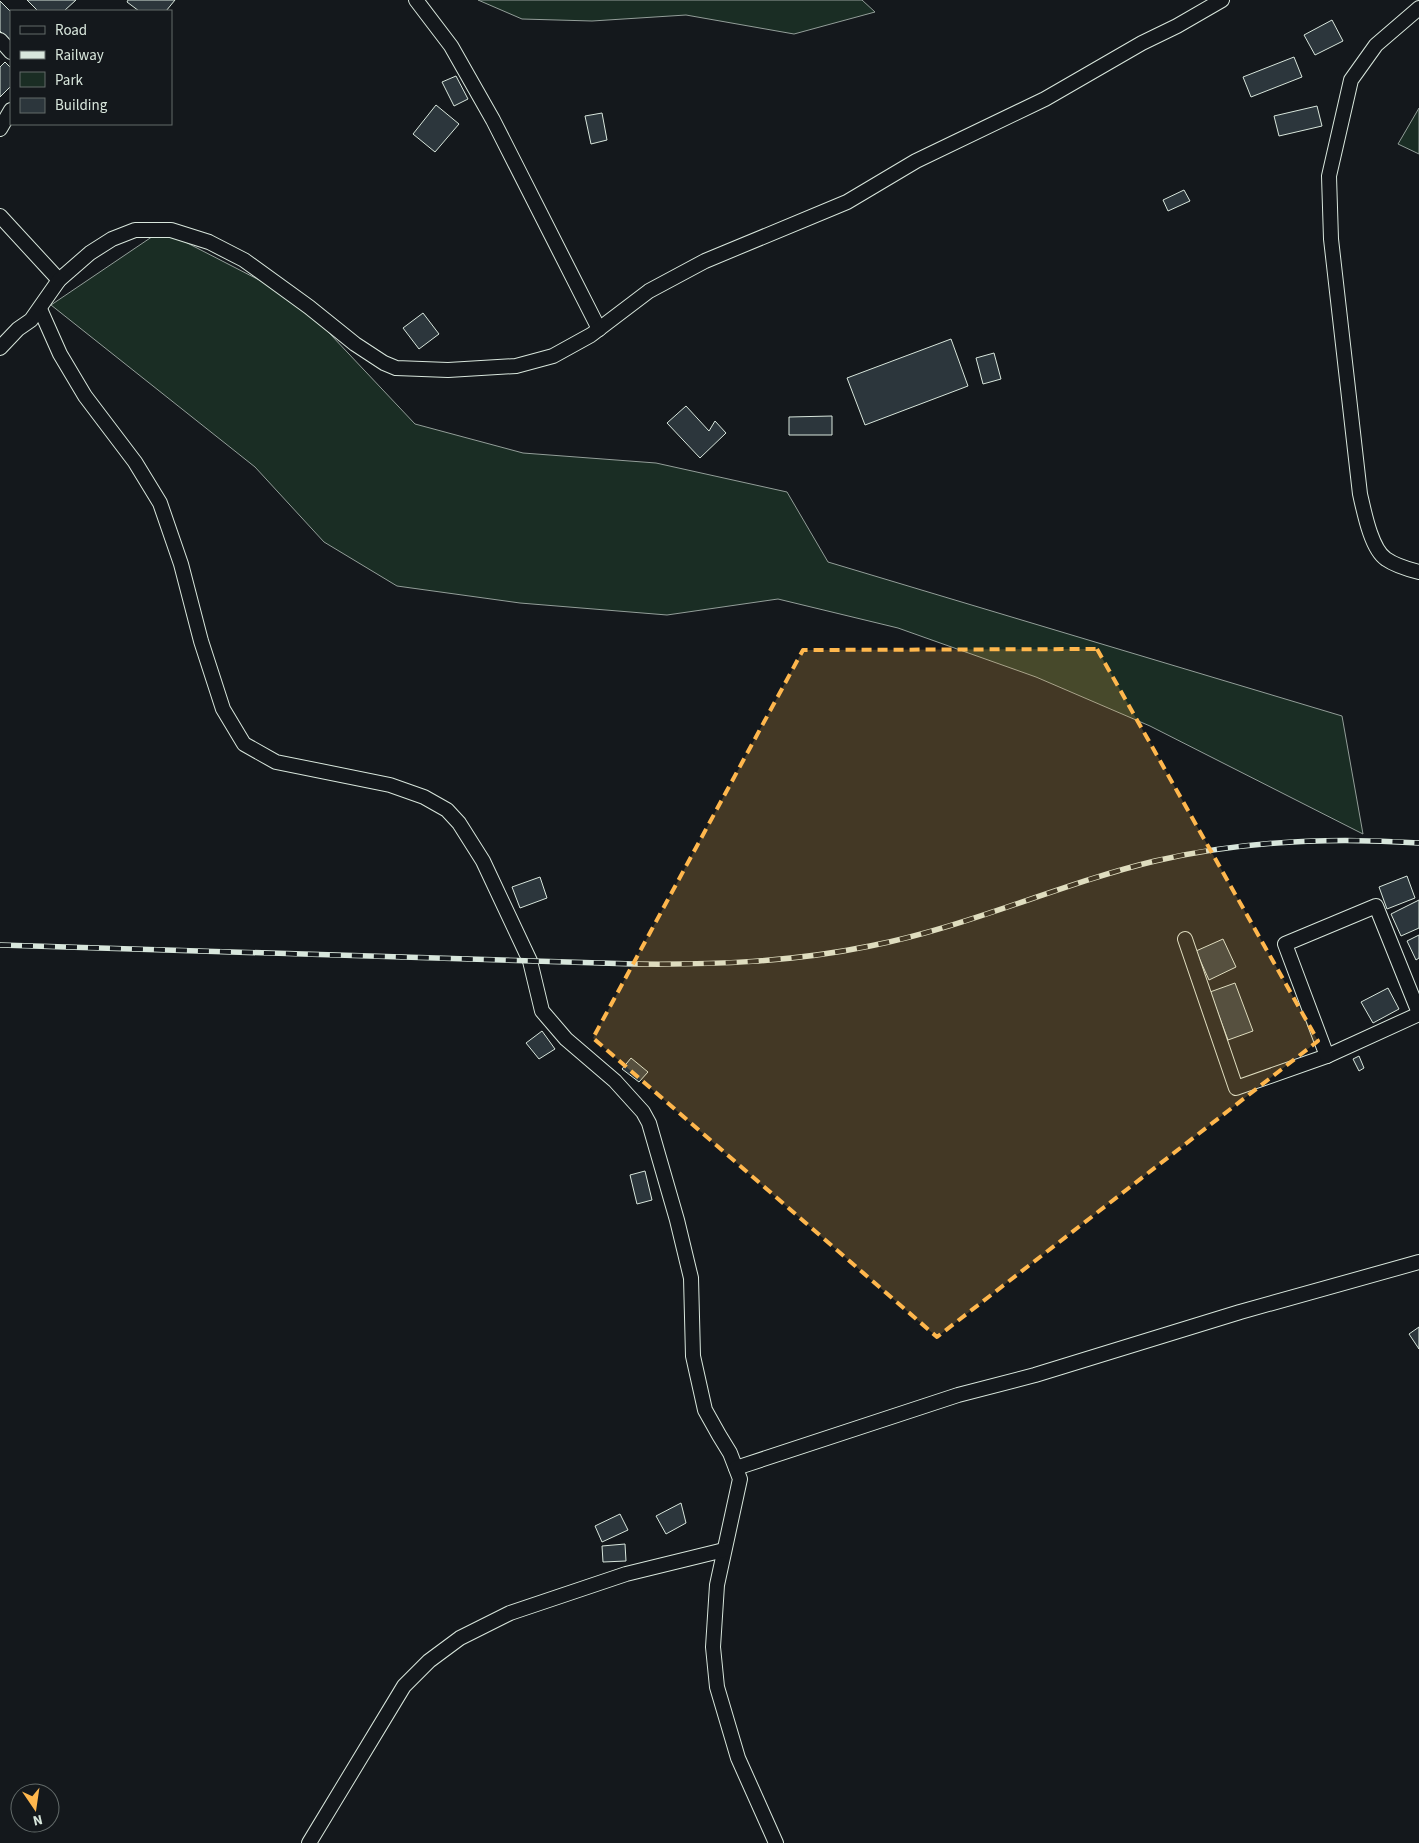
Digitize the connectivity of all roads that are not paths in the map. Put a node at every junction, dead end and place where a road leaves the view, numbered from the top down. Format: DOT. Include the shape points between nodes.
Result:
graph roads {
  1 [pos="416,0"];
  2 [pos="1222,0"];
  3 [pos="1419,8"];
  4 [pos="0,40"];
  5 [pos="10,51"];
  6 [pos="10,112"];
  7 [pos="0,129"];
  8 [pos="0,216"];
  9 [pos="59,280"];
  10 [pos="40,309"];
  11 [pos="599,329"];
  12 [pos="0,348"];
  13 [pos="1419,572"];
  14 [pos="1185,938"];
  15 [pos="1419,1014"];
  16 [pos="1327,1056"];
  17 [pos="1419,1262"];
  18 [pos="736,1468"];
  19 [pos="724,1550"];
  20 [pos="309,1843"];
  21 [pos="776,1843"];
  1 -- 11 [label="street" via="451,46 493,120"];
  2 -- 11 [label="street" via="1045,99 916,161 847,202 705,261 649,291"];
  3 -- 13 [label="street" via="1376,45 1351,80 1329,176 1331,239 1360,494 1369,533 1384,558"];
  4 -- 5 [label="street"];
  6 -- 7 [label="street"];
  8 -- 9 [label="street"];
  9 -- 10 [label="street"];
  9 -- 11 [label="street" via="112,238 135,230 171,230 209,242 244,260 354,344 396,368 448,370 516,366 553,356"];
  10 -- 12 [label="street"];
  10 -- 18 [label="street" via="60,354 85,396 135,462 160,503 181,564 222,709 244,744 276,762 390,785 424,797 447,810 459,823 487,869 530,962 542,1010 566,1039 615,1081 643,1112 665,1176 690,1278 693,1356 705,1410"];
  14 -- 16 [label="street" via="1236,1088"];
  15 -- 16 [label="street"];
  15 -- 16 [label="street" via="1376,906 1285,944"];
  17 -- 18 [label="street" via="958,1396"];
  18 -- 19 [label="street" via="740,1479"];
  19 -- 20 [label="street" via="617,1577 510,1613 460,1638 428,1661 404,1686"];
  19 -- 21 [label="street" via="717,1585 713,1647 717,1687 738,1758"];
}
